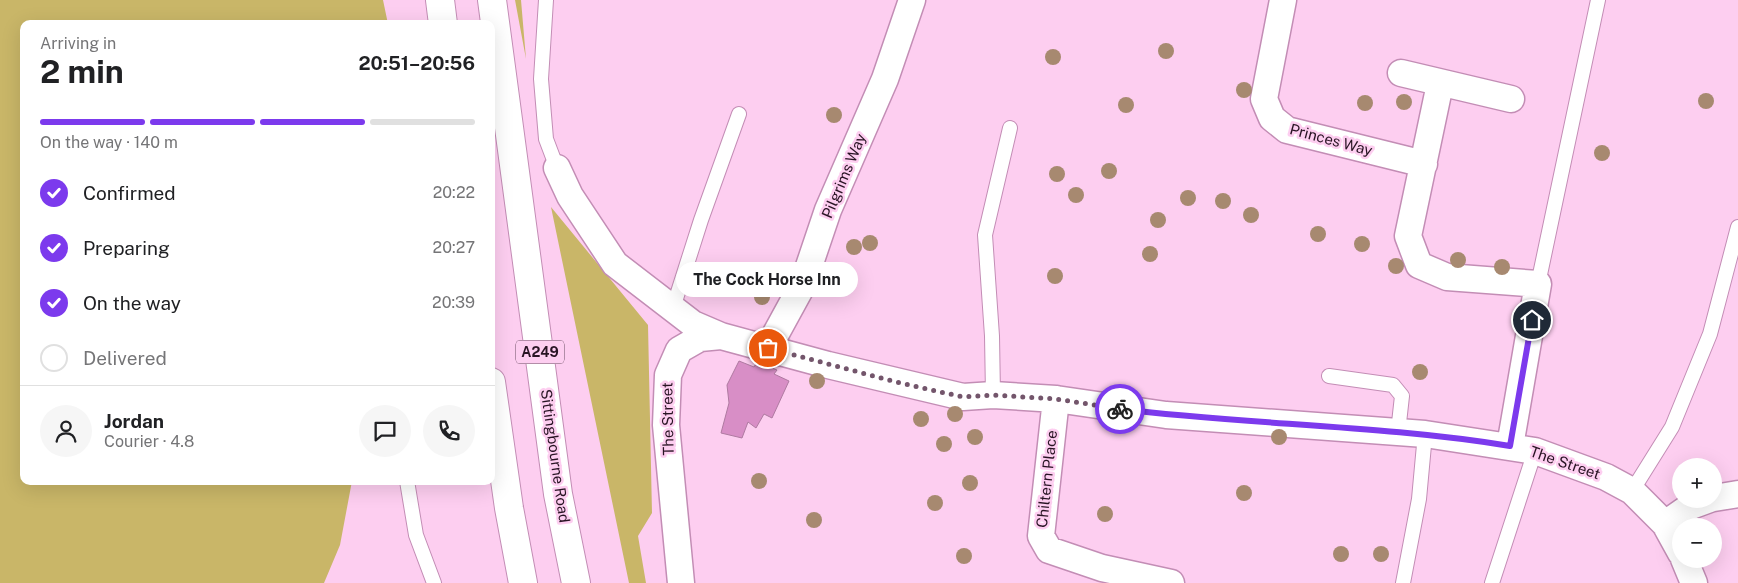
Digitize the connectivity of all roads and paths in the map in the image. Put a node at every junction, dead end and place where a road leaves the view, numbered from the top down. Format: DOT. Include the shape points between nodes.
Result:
graph roads {
  1 [pos="440,0"];
  2 [pos="492,0"];
  3 [pos="546,0"];
  4 [pos="912,0"];
  5 [pos="1283,0"];
  6 [pos="1598,0"];
  7 [pos="442,20"];
  8 [pos="495,20"];
  9 [pos="495,22"];
  10 [pos="1401,74"];
  11 [pos="1440,84"];
  12 [pos="1511,99"];
  13 [pos="739,114"];
  14 [pos="1010,128"];
  15 [pos="1424,164"];
  16 [pos="557,168"];
  17 [pos="1738,227"];
  18 [pos="1538,284"];
  19 [pos="674,308"];
  20 [pos="721,336"];
  21 [pos="768,348"];
  22 [pos="1330,376"];
  23 [pos="993,395"];
  24 [pos="1056,399"];
  25 [pos="495,410"];
  26 [pos="1398,432"];
  27 [pos="1425,434"];
  28 [pos="1523,448"];
  29 [pos="408,485"];
  30 [pos="1632,491"];
  31 [pos="1738,494"];
  32 [pos="1722,497"];
  33 [pos="1688,508"];
  34 [pos="1664,524"];
  35 [pos="1672,538"];
  36 [pos="1688,568"];
  37 [pos="1171,582"];
  38 [pos="434,583"];
  39 [pos="523,583"];
  40 [pos="576,583"];
  41 [pos="681,583"];
  42 [pos="1403,583"];
  43 [pos="1492,583"];
  44 [pos="1694,583"];
  1 -- 7 [label="highway"];
  2 -- 8 [label="highway, Sittingbourne Road / A249"];
  3 -- 16 [label="lane" via="541,79 546,140"];
  4 -- 21 [label="street, Pilgrims Way" via="885,79 828,210 803,284"];
  5 -- 15 [label="street, Princes Way" via="1264,99 1272,118 1287,130"];
  6 -- 18 [label="lane"];
  9 -- 40 [label="highway, Sittingbourne Road / A249" via="558,494"];
  10 -- 11 [label="street"];
  11 -- 12 [label="street"];
  11 -- 15 [label="street"];
  13 -- 19 [label="lane"];
  14 -- 23 [label="lane" via="985,235"];
  15 -- 18 [label="street" via="1408,236 1419,265 1447,277"];
  16 -- 19 [label="street" via="570,196 615,264"];
  17 -- 30 [label="lane" via="1710,334 1672,427"];
  18 -- 28 [label="street"];
  19 -- 20 [label="street" via="693,324"];
  20 -- 21 [label="street, The Street"];
  20 -- 41 [label="street, The Street" via="700,338 678,350 668,375 666,425"];
  21 -- 23 [label="street, The Street" via="963,397"];
  22 -- 26 [label="lane" via="1394,385 1402,396"];
  23 -- 24 [label="street, The Street"];
  24 -- 26 [label="street, The Street" via="1166,415"];
  24 -- 37 [label="street, Chiltern Place" via="1040,536 1049,550 1102,568"];
  25 -- 39 [label="highway"];
  26 -- 27 [label="street, The Street"];
  27 -- 28 [label="street, The Street"];
  27 -- 42 [label="lane" via="1419,499"];
  28 -- 30 [label="street, The Street" via="1606,477"];
  28 -- 43 [label="lane"];
  29 -- 38 [label="lane" via="416,535"];
  30 -- 34 [label="street, The Street"];
  31 -- 32 [label="street"];
  33 -- 34 [label="street"];
  34 -- 35 [label="street, The Street"];
  36 -- 44 [label="street"];
}
